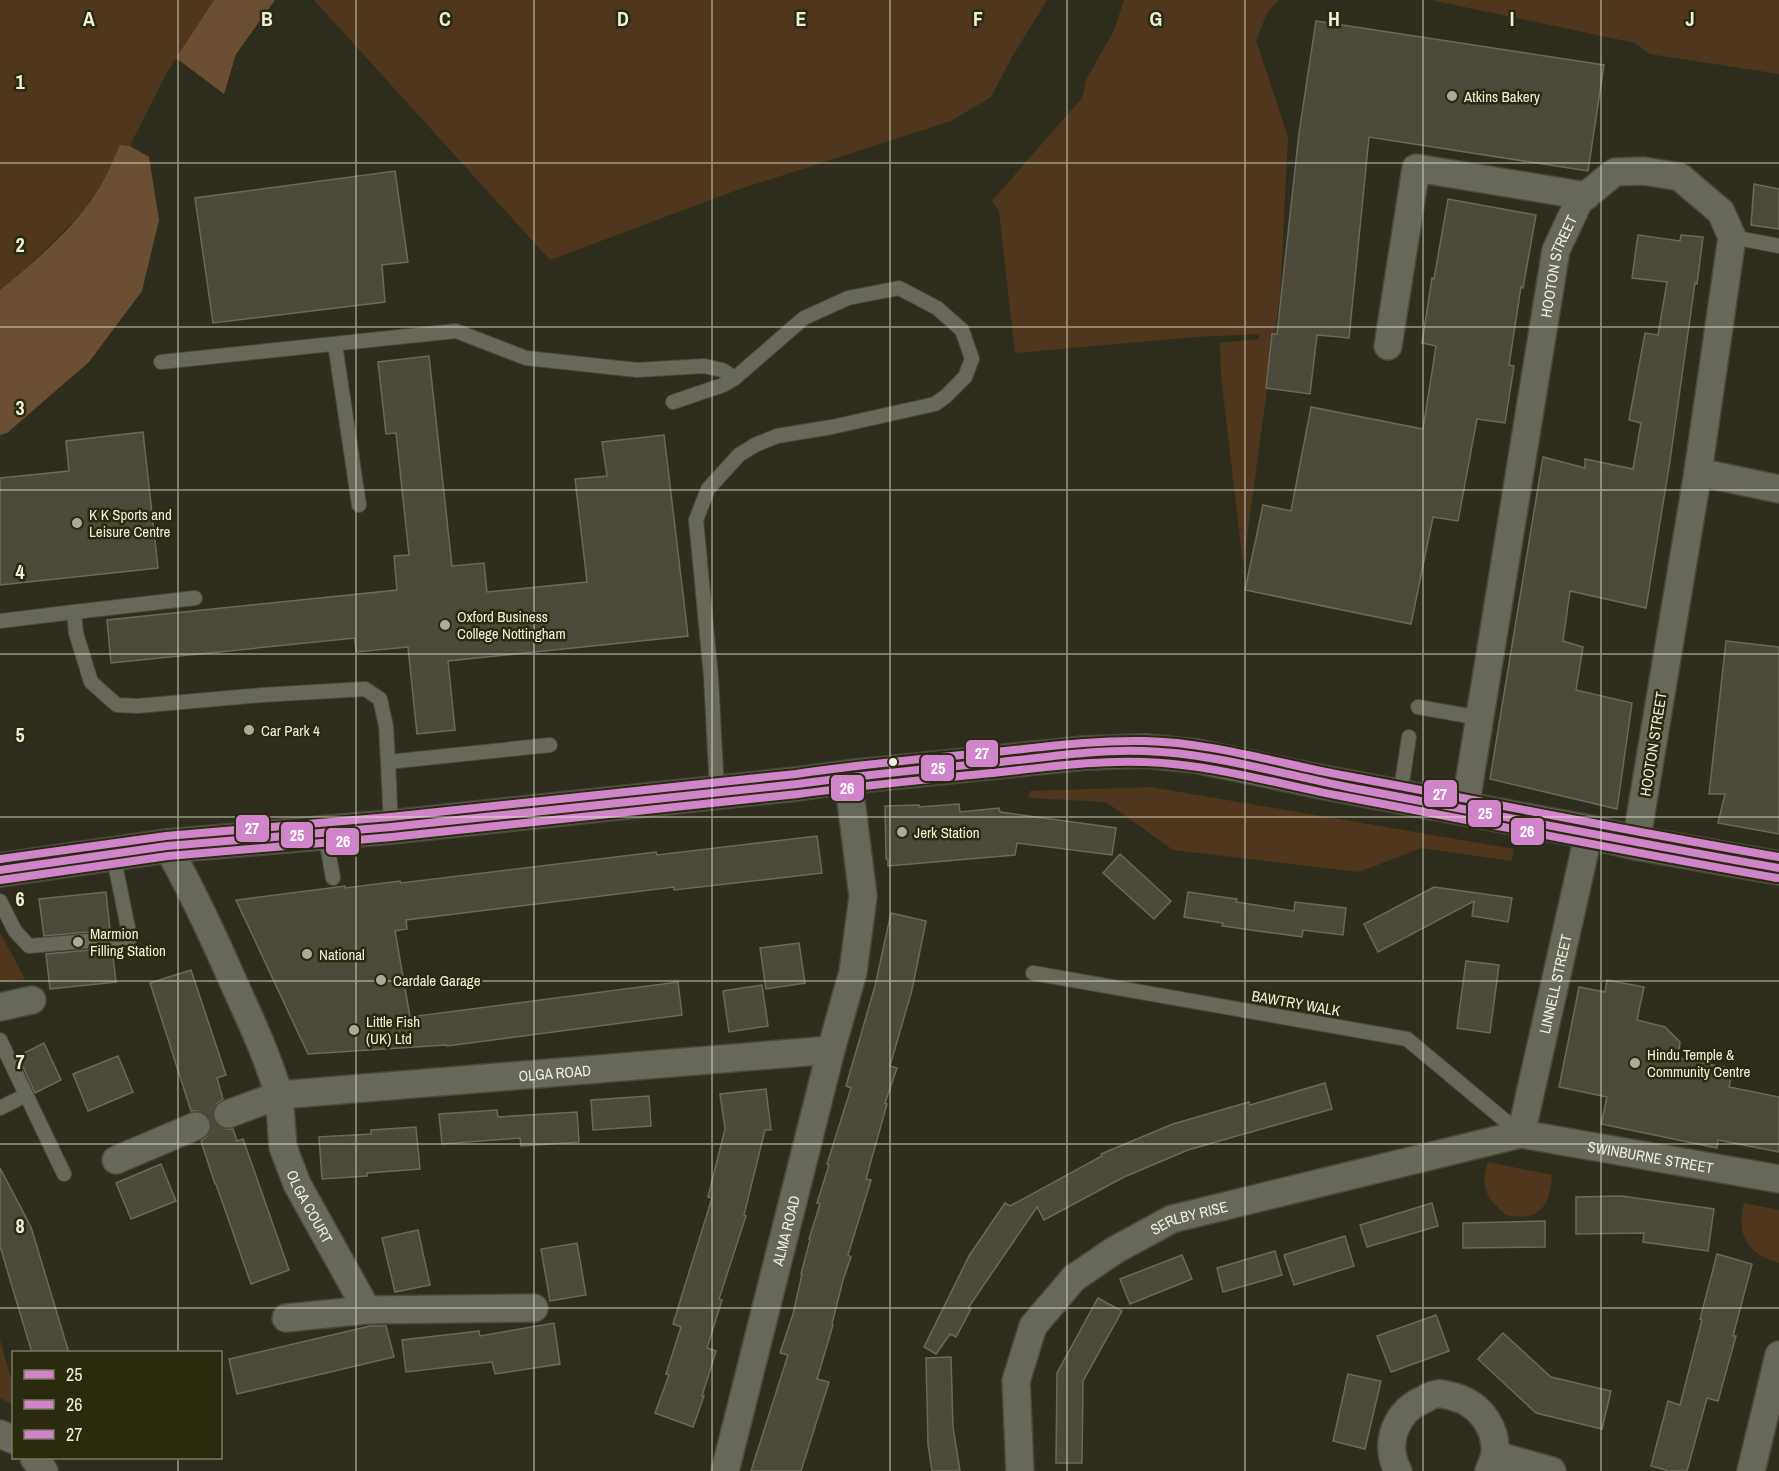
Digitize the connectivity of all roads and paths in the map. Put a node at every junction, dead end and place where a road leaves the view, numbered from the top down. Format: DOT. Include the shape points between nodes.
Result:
graph roads {
  1 [pos="1586,196"];
  2 [pos="1732,237"];
  3 [pos="1779,246"];
  4 [pos="335,344"];
  5 [pos="1388,346"];
  6 [pos="161,362"];
  7 [pos="735,378"];
  8 [pos="673,402"];
  9 [pos="1698,472"];
  10 [pos="1779,489"];
  11 [pos="359,505"];
  12 [pos="195,598"];
  13 [pos="74,612"];
  14 [pos="0,621"];
  15 [pos="1418,707"];
  16 [pos="1480,718"];
  17 [pos="1409,737"];
  18 [pos="550,745"];
  19 [pos="388,762"];
  20 [pos="848,777"];
  21 [pos="717,791"];
  22 [pos="1400,796"];
  23 [pos="1465,808"];
  24 [pos="391,827"];
  25 [pos="1589,832"];
  26 [pos="325,833"];
  27 [pos="1636,843"];
  28 [pos="167,846"];
  29 [pos="113,854"];
  30 [pos="1779,868"];
  31 [pos="0,870"];
  32 [pos="333,878"];
  33 [pos="0,901"];
  34 [pos="1032,973"];
  35 [pos="32,1000"];
  36 [pos="0,1007"];
  37 [pos="0,1040"];
  38 [pos="831,1050"];
  39 [pos="26,1095"];
  40 [pos="279,1095"];
  41 [pos="0,1108"];
  42 [pos="228,1114"];
  43 [pos="196,1126"];
  44 [pos="1521,1134"];
  45 [pos="116,1160"];
  46 [pos="64,1174"];
  47 [pos="1779,1179"];
  48 [pos="534,1308"];
  49 [pos="367,1310"];
  50 [pos="286,1318"];
  51 [pos="1779,1355"];
  52 [pos="34,1459"];
  53 [pos="1492,1463"];
  54 [pos="44,1471"];
  55 [pos="725,1471"];
  56 [pos="1020,1471"];
  57 [pos="1398,1471"];
  58 [pos="1552,1471"];
  59 [pos="1751,1471"];
  1 -- 2 [label="street, HOOTON STREET" via="1615,172 1644,171 1680,177 1721,212"];
  1 -- 5 [label="street" via="1416,168"];
  1 -- 16 [label="street, HOOTON STREET" via="1579,201 1556,250"];
  2 -- 3 [label="lane"];
  2 -- 9 [label="street, HOOTON STREET"];
  4 -- 6 [label="lane"];
  4 -- 7 [label="lane" via="456,331 526,358 637,370 704,366"];
  4 -- 11 [label="lane"];
  7 -- 8 [label="lane"];
  7 -- 21 [label="lane" via="804,318 848,298 899,288 937,308 962,330 972,359 965,377 934,404 777,436 739,455 708,489 696,520"];
  9 -- 10 [label="street"];
  9 -- 27 [label="street, HOOTON STREET"];
  12 -- 13 [label="lane"];
  13 -- 14 [label="lane"];
  13 -- 19 [label="lane" via="76,633 91,682 117,705 365,689 380,699"];
  15 -- 16 [label="lane"];
  16 -- 23 [label="street, HOOTON STREET"];
  17 -- 22 [label="lane"];
  18 -- 19 [label="lane"];
  19 -- 24 [label="lane"];
  20 -- 21 [label="main road"];
  20 -- 22 [label="main road" via="1085,753 1145,751 1196,756"];
  20 -- 38 [label="street, ALMA ROAD" via="863,896 853,972"];
  21 -- 24 [label="main road"];
  22 -- 23 [label="main road"];
  23 -- 25 [label="main road"];
  24 -- 26 [label="main road"];
  25 -- 27 [label="main road"];
  25 -- 44 [label="street, LINNELL STREET"];
  26 -- 28 [label="main road"];
  26 -- 32 [label="lane"];
  27 -- 30 [label="main road"];
  28 -- 29 [label="main road"];
  28 -- 40 [label="street" via="271,1065"];
  29 -- 31 [label="main road"];
  29 -- 33 [label="lane" via="130,938 29,946 15,931"];
  34 -- 44 [label="lane, BAWTRY WALK" via="1407,1039"];
  35 -- 36 [label="street"];
  37 -- 39 [label="lane"];
  38 -- 40 [label="street, OLGA ROAD"];
  38 -- 55 [label="street, ALMA ROAD"];
  39 -- 41 [label="lane"];
  39 -- 46 [label="lane"];
  40 -- 42 [label="street, OLGA ROAD"];
  40 -- 49 [label="street, OLGA COURT" via="283,1147 297,1184"];
  43 -- 45 [label="street"];
  44 -- 47 [label="street, SWINBURNE STREET"];
  44 -- 56 [label="street, SERLBY RISE" via="1172,1219 1115,1250 1074,1278 1033,1326 1016,1381"];
  48 -- 49 [label="street"];
  49 -- 50 [label="street"];
  51 -- 59 [label="street"];
  52 -- 54 [label="street"];
  53 -- 57 [label="street" via="1493,1432 1481,1411 1462,1398 1438,1394 1417,1402 1400,1418 1391,1439"];
  53 -- 58 [label="street"];
}
